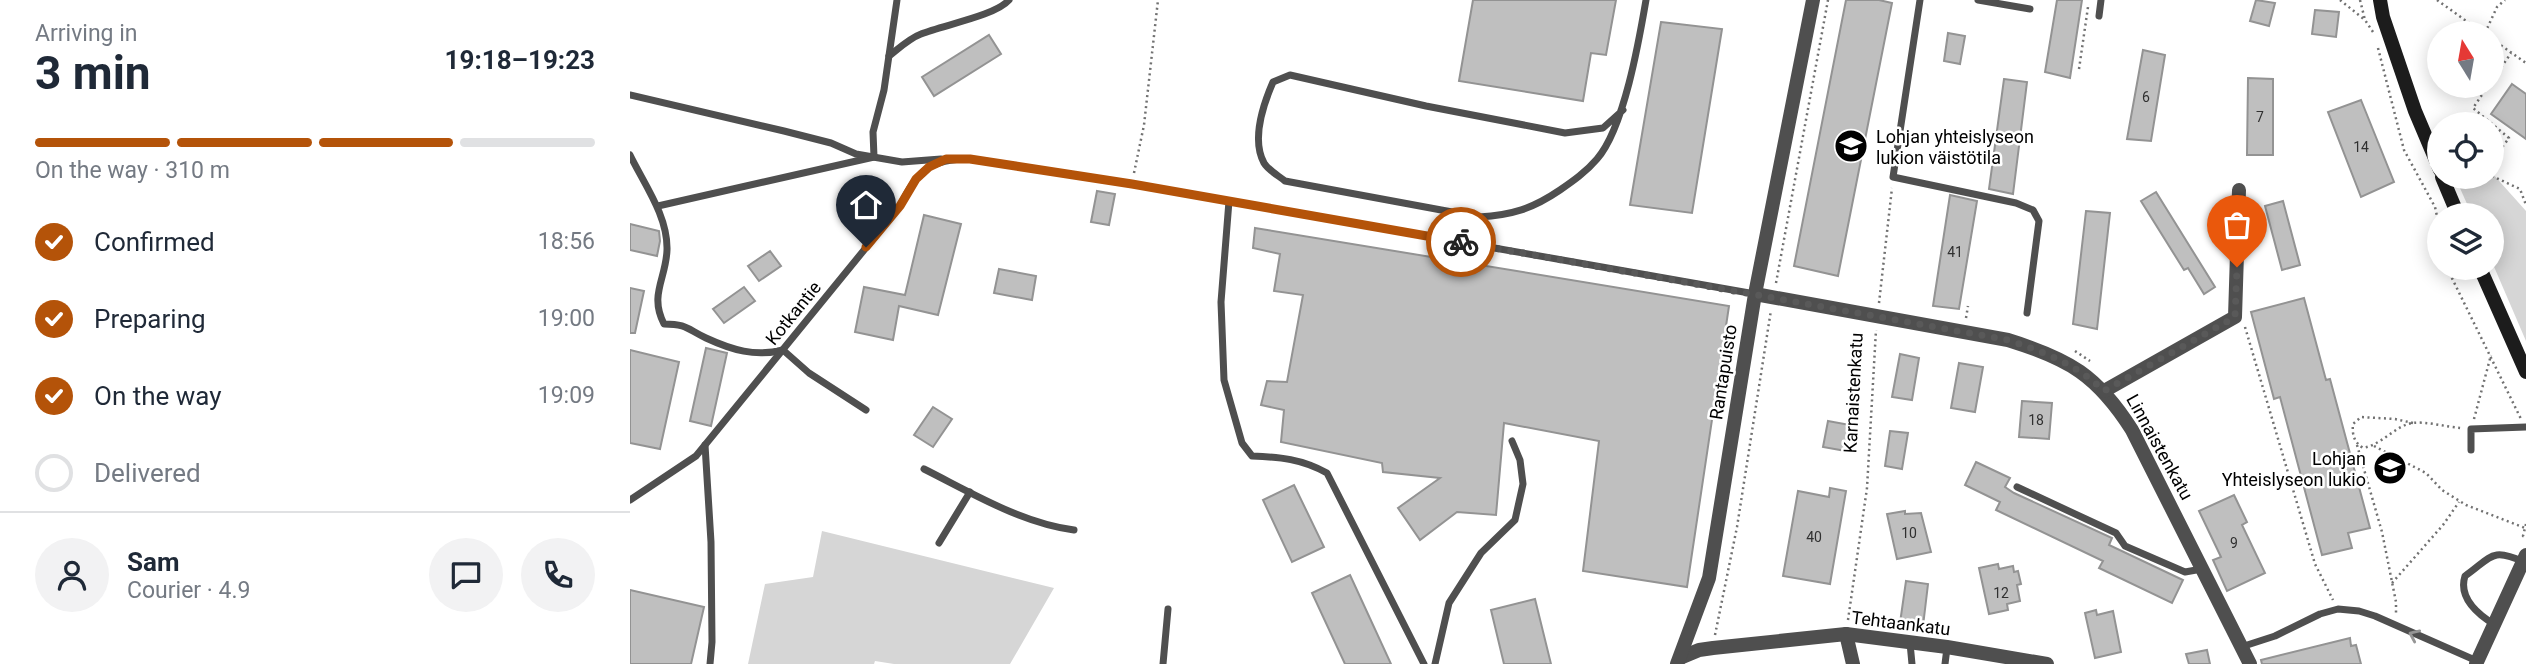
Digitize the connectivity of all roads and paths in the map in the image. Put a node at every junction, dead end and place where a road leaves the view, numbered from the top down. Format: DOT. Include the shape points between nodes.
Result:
graph roads {
  1 [pos="898,0"];
  2 [pos="1009,0"];
  3 [pos="1158,0"];
  4 [pos="1646,0"];
  5 [pos="1813,0"];
  6 [pos="1828,0"];
  7 [pos="1920,0"];
  8 [pos="1978,0"];
  9 [pos="2090,0"];
  10 [pos="2101,0"];
  11 [pos="2340,0"];
  12 [pos="2360,0"];
  13 [pos="2380,0"];
  14 [pos="2437,0"];
  15 [pos="2505,0"];
  16 [pos="2031,9"];
  17 [pos="2099,16"];
  18 [pos="2365,20"];
  19 [pos="2467,21"];
  20 [pos="2490,21"];
  21 [pos="2375,35"];
  22 [pos="2377,46"];
  23 [pos="2504,48"];
  24 [pos="2511,53"];
  25 [pos="889,55"];
  26 [pos="2504,63"];
  27 [pos="2526,64"];
  28 [pos="2079,69"];
  29 [pos="630,95"];
  30 [pos="2480,98"];
  31 [pos="1623,110"];
  32 [pos="2478,112"];
  33 [pos="2427,138"];
  34 [pos="630,155"];
  35 [pos="874,157"];
  36 [pos="946,159"];
  37 [pos="1893,177"];
  38 [pos="2504,182"];
  39 [pos="1132,184"];
  40 [pos="2239,190"];
  41 [pos="1229,201"];
  42 [pos="2433,203"];
  43 [pos="2526,205"];
  44 [pos="658,206"];
  45 [pos="2453,280"];
  46 [pos="2485,280"];
  47 [pos="1755,294"];
  48 [pos="1773,297"];
  49 [pos="1968,306"];
  50 [pos="2027,313"];
  51 [pos="1877,316"];
  52 [pos="2235,317"];
  53 [pos="1965,321"];
  54 [pos="783,350"];
  55 [pos="2491,355"];
  56 [pos="2526,372"];
  57 [pos="2104,391"];
  58 [pos="866,410"];
  59 [pos="2413,423"];
  60 [pos="2526,427"];
  61 [pos="2471,429"];
  62 [pos="1512,441"];
  63 [pos="705,444"];
  64 [pos="2357,444"];
  65 [pos="2374,446"];
  66 [pos="2471,450"];
  67 [pos="925,469"];
  68 [pos="2017,487"];
  69 [pos="970,492"];
  70 [pos="630,500"];
  71 [pos="2460,501"];
  72 [pos="2526,526"];
  73 [pos="1074,530"];
  74 [pos="2526,537"];
  75 [pos="939,543"];
  76 [pos="2525,559"];
  77 [pos="2203,569"];
  78 [pos="2392,583"];
  79 [pos="1168,609"];
  80 [pos="2338,609"];
  81 [pos="2494,625"];
  82 [pos="2396,626"];
  83 [pos="1846,634"];
  84 [pos="1910,642"];
  85 [pos="1947,647"];
  86 [pos="2241,647"];
  87 [pos="1713,648"];
  88 [pos="1676,662"];
  89 [pos="2031,662"];
  90 [pos="2477,663"];
  91 [pos="709,664"];
  92 [pos="1163,664"];
  93 [pos="1424,664"];
  94 [pos="1435,664"];
  95 [pos="1853,664"];
  96 [pos="1912,664"];
  97 [pos="1945,664"];
  98 [pos="2047,664"];
  99 [pos="2250,664"];
  1 -- 25 [label="lane"];
  2 -- 25 [label="lane" via="918,35"];
  3 -- 39 [label="path"];
  4 -- 31 [label="lane"];
  5 -- 47 [label="street, Rantapuisto"];
  6 -- 48 [label="path"];
  7 -- 37 [label="lane"];
  8 -- 16 [label="lane"];
  9 -- 28 [label="path"];
  10 -- 17 [label="lane"];
  11 -- 18 [label="path"];
  12 -- 18 [label="path"];
  13 -- 33 [label="main road" via="2382,17"];
  14 -- 19 [label="path"];
  15 -- 20 [label="path"];
  18 -- 21 [label="path"];
  22 -- 42 [label="path" via="2404,150"];
  23 -- 24 [label="path"];
  24 -- 26 [label="path"];
  24 -- 27 [label="path"];
  25 -- 35 [label="lane" via="873,132"];
  29 -- 35 [label="lane"];
  30 -- 32 [label="path" via="2473,108"];
  31 -- 31 [label="lane" via="1603,128 1565,133 1290,75 1273,82 1258,142 1265,165 1285,181 1479,217 1508,216 1540,204 1580,176 1599,157"];
  34 -- 44 [label="lane"];
  35 -- 36 [label="lane" via="902,162"];
  35 -- 44 [label="lane"];
  36 -- 39 [label="lane"];
  36 -- 54 [label="lane, Kotkantie" via="916,179 900,206"];
  37 -- 50 [label="lane" via="2015,202 2033,210 2039,221"];
  37 -- 51 [label="path, Karnaistenkatu"];
  38 -- 43 [label="path" via="2520,189"];
  39 -- 41 [label="lane"];
  40 -- 52 [label="street"];
  41 -- 47 [label="lane"];
  41 -- 93 [label="lane" via="1221,302 1223,380 1242,443 1252,456 1283,457 1327,473"];
  44 -- 54 [label="lane" via="667,250 656,300 664,324 683,324 738,350 763,355"];
  45 -- 55 [label="path"];
  46 -- 56 [label="main road"];
  47 -- 48 [label="street, Linnaistenkatu"];
  47 -- 88 [label="street, Rantapuisto" via="1709,578"];
  48 -- 51 [label="street, Linnaistenkatu"];
  48 -- 87 [label="path"];
  49 -- 53 [label="path"];
  51 -- 57 [label="street, Linnaistenkatu" via="2008,340 2042,351 2082,372"];
  51 -- 83 [label="path, Karnaistenkatu" via="1867,488"];
  52 -- 57 [label="street"];
  52 -- 80 [label="path" via="2247,330 2315,564"];
  54 -- 58 [label="lane"];
  54 -- 63 [label="lane, Kotkantie"];
  55 -- 60 [label="path"];
  55 -- 61 [label="path"];
  57 -- 77 [label="street, Linnaistenkatu" via="2149,459"];
  59 -- 61 [label="path"];
  59 -- 64 [label="path" via="2361,417 2353,424"];
  59 -- 65 [label="path"];
  60 -- 61 [label="lane"];
  61 -- 66 [label="lane"];
  62 -- 94 [label="lane" via="1524,484 1515,520 1481,554 1449,603"];
  63 -- 70 [label="lane, Kotkantie" via="696,456"];
  63 -- 91 [label="lane" via="711,542"];
  64 -- 65 [label="path"];
  64 -- 78 [label="path"];
  65 -- 71 [label="path" via="2426,473"];
  67 -- 69 [label="lane"];
  68 -- 77 [label="lane" via="2116,533 2125,546 2185,572"];
  69 -- 73 [label="lane" via="1052,527"];
  69 -- 75 [label="lane"];
  71 -- 72 [label="path"];
  71 -- 78 [label="path"];
  72 -- 74 [label="path"];
  76 -- 81 [label="street"];
  76 -- 81 [label="lane" via="2498,553 2465,576 2463,590 2469,603"];
  77 -- 86 [label="street, Linnaistenkatu"];
  78 -- 82 [label="path"];
  79 -- 92 [label="lane"];
  80 -- 82 [label="lane" via="2359,611"];
  80 -- 86 [label="lane"];
  81 -- 90 [label="street"];
  90 -- 82 [label="lane, one-way"];
  83 -- 84 [label="street, Tehtaankatu"];
  83 -- 87 [label="street, Tehtaankatu"];
  83 -- 95 [label="street"];
  84 -- 85 [label="street, Tehtaankatu"];
  84 -- 96 [label="lane"];
  85 -- 89 [label="street, Tehtaankatu"];
  85 -- 97 [label="lane"];
  86 -- 99 [label="street, Linnaistenkatu"];
  87 -- 88 [label="street, Tehtaankatu"];
  89 -- 98 [label="street, Tehtaankatu"];
}
